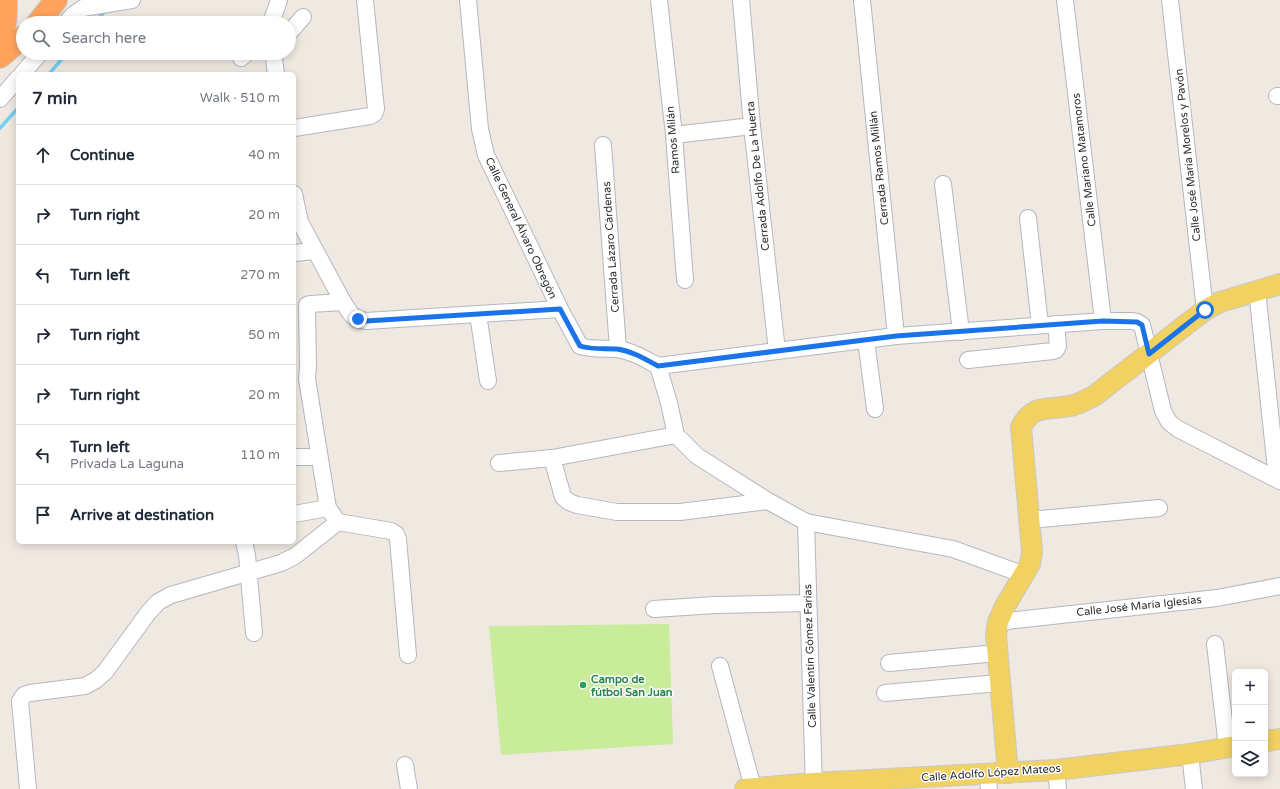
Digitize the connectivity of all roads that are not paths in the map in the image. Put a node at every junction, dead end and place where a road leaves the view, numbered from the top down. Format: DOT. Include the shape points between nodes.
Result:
graph roads {
  1 [pos="6,0"];
  2 [pos="56,0"];
  3 [pos="132,0"];
  4 [pos="279,0"];
  5 [pos="365,0"];
  6 [pos="468,0"];
  7 [pos="659,0"];
  8 [pos="742,0"];
  9 [pos="862,0"];
  10 [pos="1065,0"];
  11 [pos="1170,0"];
  12 [pos="43,16"];
  13 [pos="72,16"];
  14 [pos="273,16"];
  15 [pos="303,17"];
  16 [pos="296,25"];
  17 [pos="0,35"];
  18 [pos="16,43"];
  19 [pos="0,57"];
  20 [pos="34,60"];
  21 [pos="274,60"];
  22 [pos="24,72"];
  23 [pos="276,72"];
  24 [pos="16,80"];
  25 [pos="0,99"];
  26 [pos="752,126"];
  27 [pos="296,128"];
  28 [pos="674,135"];
  29 [pos="603,144"];
  30 [pos="943,184"];
  31 [pos="296,203"];
  32 [pos="1028,218"];
  33 [pos="315,251"];
  34 [pos="296,253"];
  35 [pos="685,280"];
  36 [pos="1280,284"];
  37 [pos="1257,290"];
  38 [pos="343,302"];
  39 [pos="560,309"];
  40 [pos="1205,310"];
  41 [pos="478,314"];
  42 [pos="1103,321"];
  43 [pos="1056,324"];
  44 [pos="1040,325"];
  45 [pos="961,332"];
  46 [pos="896,336"];
  47 [pos="866,340"];
  48 [pos="618,349"];
  49 [pos="777,351"];
  50 [pos="1149,354"];
  51 [pos="968,360"];
  52 [pos="658,366"];
  53 [pos="300,379"];
  54 [pos="488,381"];
  55 [pos="874,409"];
  56 [pos="1275,412"];
  57 [pos="676,434"];
  58 [pos="319,457"];
  59 [pos="296,458"];
  60 [pos="552,458"];
  61 [pos="499,463"];
  62 [pos="1278,480"];
  63 [pos="768,501"];
  64 [pos="328,508"];
  65 [pos="1159,508"];
  66 [pos="296,514"];
  67 [pos="1030,520"];
  68 [pos="338,522"];
  69 [pos="806,522"];
  70 [pos="244,544"];
  71 [pos="248,573"];
  72 [pos="1025,575"];
  73 [pos="1280,586"];
  74 [pos="808,603"];
  75 [pos="654,609"];
  76 [pos="998,622"];
  77 [pos="254,633"];
  78 [pos="1215,644"];
  79 [pos="997,653"];
  80 [pos="408,655"];
  81 [pos="889,663"];
  82 [pos="720,666"];
  83 [pos="999,683"];
  84 [pos="885,693"];
  85 [pos="1280,739"];
  86 [pos="1268,741"];
  87 [pos="1231,747"];
  88 [pos="1190,754"];
  89 [pos="405,765"];
  90 [pos="1008,773"];
  91 [pos="1057,779"];
  92 [pos="988,782"];
  93 [pos="814,786"];
  94 [pos="749,788"];
  95 [pos="28,789"];
  96 [pos="409,789"];
  97 [pos="1194,789"];
  1 -- 17 [label="highway" via="6,19"];
  2 -- 12 [label="highway"];
  3 -- 13 [label="street" via="83,8"];
  4 -- 14 [label="street"];
  5 -- 27 [label="street" via="376,110 374,114"];
  6 -- 39 [label="street, Calle General Álvaro Obregón" via="480,129 486,155"];
  7 -- 28 [label="street, Ramos Milán"];
  8 -- 26 [label="street, Cerrada Adolfo De La Huerta"];
  9 -- 46 [label="street, Cerrada Ramos Millán"];
  10 -- 42 [label="street, Calle Mariano Matamoros"];
  11 -- 40 [label="street, Calle José María Morelos y Pavón"];
  15 -- 16 [label="street"];
  18 -- 19 [label="highway"];
  20 -- 22 [label="street"];
  21 -- 23 [label="street"];
  24 -- 25 [label="street"];
  26 -- 28 [label="street"];
  26 -- 49 [label="street, Cerrada Adolfo De La Huerta"];
  28 -- 35 [label="street, Ramos Milán"];
  29 -- 48 [label="street, Cerrada Lázaro Cárdenas"];
  30 -- 45 [label="street"];
  31 -- 33 [label="street" via="300,222"];
  32 -- 44 [label="street"];
  33 -- 34 [label="street"];
  33 -- 38 [label="street"];
  36 -- 37 [label="main road"];
  37 -- 40 [label="main road" via="1220,302"];
  37 -- 56 [label="street"];
  38 -- 41 [label="street" via="351,314 366,321"];
  38 -- 53 [label="street" via="307,305 308,366"];
  39 -- 41 [label="street"];
  39 -- 48 [label="street, Calle General Álvaro Obregón" via="580,346"];
  40 -- 50 [label="main road"];
  41 -- 54 [label="street"];
  42 -- 43 [label="street"];
  42 -- 50 [label="street" via="1137,322 1142,325"];
  43 -- 44 [label="street"];
  43 -- 51 [label="street" via="1056,350"];
  44 -- 45 [label="street"];
  45 -- 46 [label="street"];
  46 -- 47 [label="street"];
  47 -- 49 [label="street"];
  47 -- 55 [label="street"];
  48 -- 52 [label="street, Calle General Álvaro Obregón" via="636,354"];
  49 -- 52 [label="street"];
  50 -- 62 [label="street" via="1163,411 1169,422"];
  50 -- 67 [label="main road" via="1094,396 1073,405 1037,410 1026,417 1022,427"];
  52 -- 57 [label="street"];
  53 -- 58 [label="street"];
  56 -- 62 [label="street"];
  57 -- 60 [label="street"];
  57 -- 63 [label="street" via="697,456"];
  58 -- 59 [label="street"];
  58 -- 64 [label="street"];
  60 -- 61 [label="street"];
  60 -- 63 [label="street" via="563,497 577,505 617,512 680,512"];
  63 -- 69 [label="street"];
  64 -- 66 [label="street"];
  64 -- 68 [label="street"];
  65 -- 67 [label="street"];
  67 -- 72 [label="main road" via="1032,551"];
  68 -- 71 [label="street" via="295,556"];
  68 -- 80 [label="street" via="392,531 396,534"];
  69 -- 72 [label="street" via="953,549"];
  69 -- 74 [label="street, Calle Valentín Gómez Farías"];
  70 -- 71 [label="street"];
  71 -- 77 [label="street"];
  71 -- 95 [label="street" via="171,595 158,602 105,672 85,686 24,695 20,701"];
  72 -- 76 [label="main road"];
  73 -- 76 [label="street, Calle José María Iglesias" via="1217,598"];
  74 -- 75 [label="street"];
  74 -- 93 [label="street, Calle Valentín Gómez Farías"];
  76 -- 79 [label="main road"];
  78 -- 87 [label="street"];
  79 -- 81 [label="street"];
  79 -- 83 [label="main road"];
  82 -- 94 [label="street"];
  83 -- 84 [label="street"];
  83 -- 90 [label="main road"];
  85 -- 86 [label="main road"];
  87 -- 88 [label="main road, Calle Adolfo López Mateos"];
  88 -- 91 [label="main road, Calle Adolfo López Mateos"];
  88 -- 97 [label="street"];
  89 -- 96 [label="street"];
  90 -- 91 [label="main road, Calle Adolfo López Mateos"];
  90 -- 92 [label="main road, Calle Adolfo López Mateos"];
  92 -- 93 [label="main road, Calle Adolfo López Mateos"];
  93 -- 94 [label="main road, Calle Adolfo López Mateos"];
}
